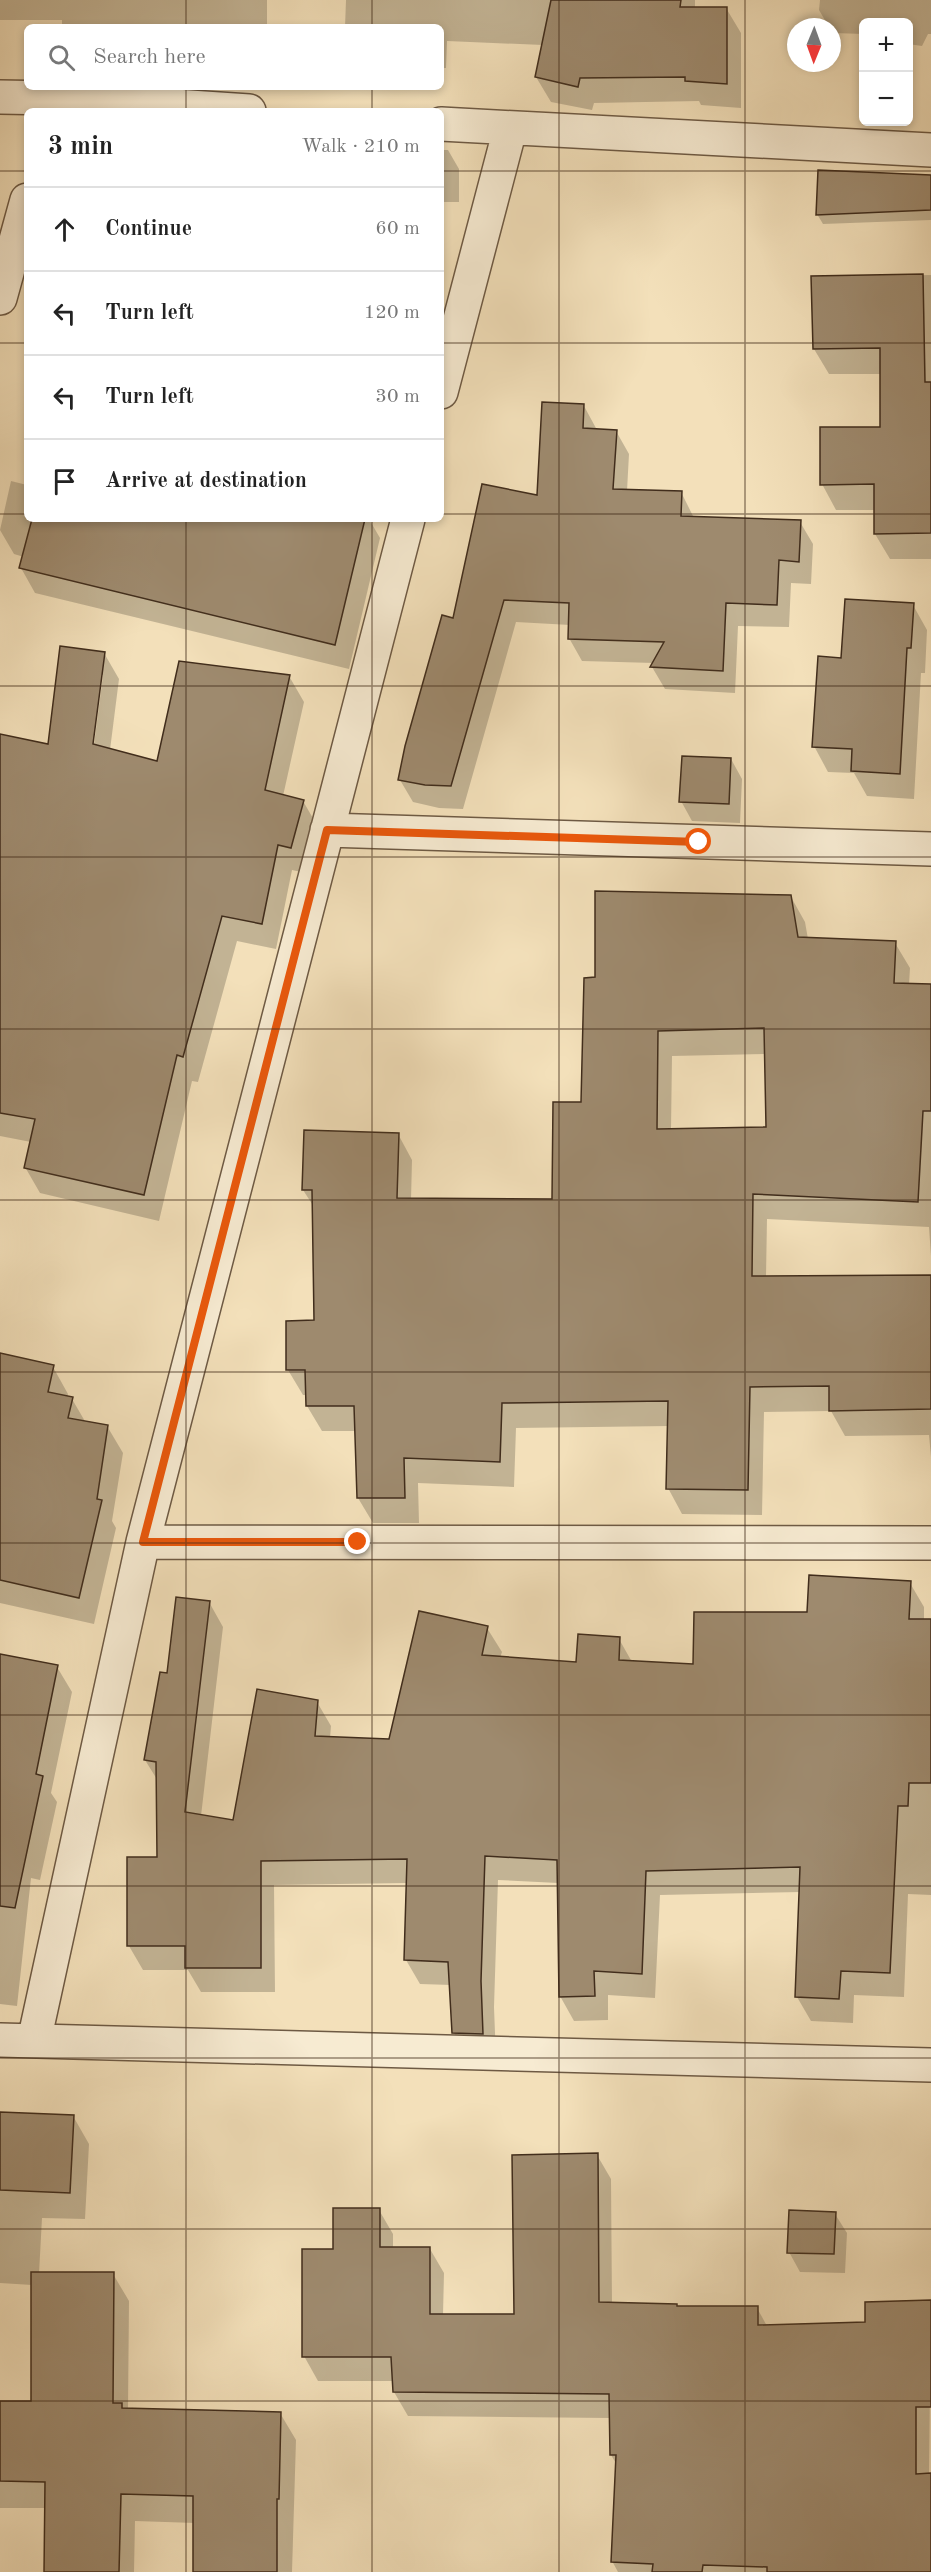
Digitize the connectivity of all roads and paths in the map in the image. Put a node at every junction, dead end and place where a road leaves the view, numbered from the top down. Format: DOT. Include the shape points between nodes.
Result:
graph roads {
  1 [pos="0,97"];
  2 [pos="53,104"];
  3 [pos="165,108"];
  4 [pos="444,124"];
  5 [pos="510,129"];
  6 [pos="931,150"];
  7 [pos="24,211"];
  8 [pos="0,298"];
  9 [pos="444,381"];
  10 [pos="407,522"];
  11 [pos="327,830"];
  12 [pos="931,849"];
  13 [pos="143,1542"];
  14 [pos="931,1542"];
  15 [pos="0,2040"];
  16 [pos="34,2041"];
  17 [pos="931,2065"];
  1 -- 2 [label="street"];
  2 -- 3 [label="street"];
  4 -- 5 [label="street"];
  5 -- 6 [label="street"];
  5 -- 9 [label="street"];
  7 -- 8 [label="street"];
  10 -- 11 [label="street"];
  11 -- 12 [label="street"];
  11 -- 13 [label="street"];
  13 -- 14 [label="street"];
  13 -- 16 [label="street"];
  15 -- 16 [label="street"];
  16 -- 17 [label="street"];
}
